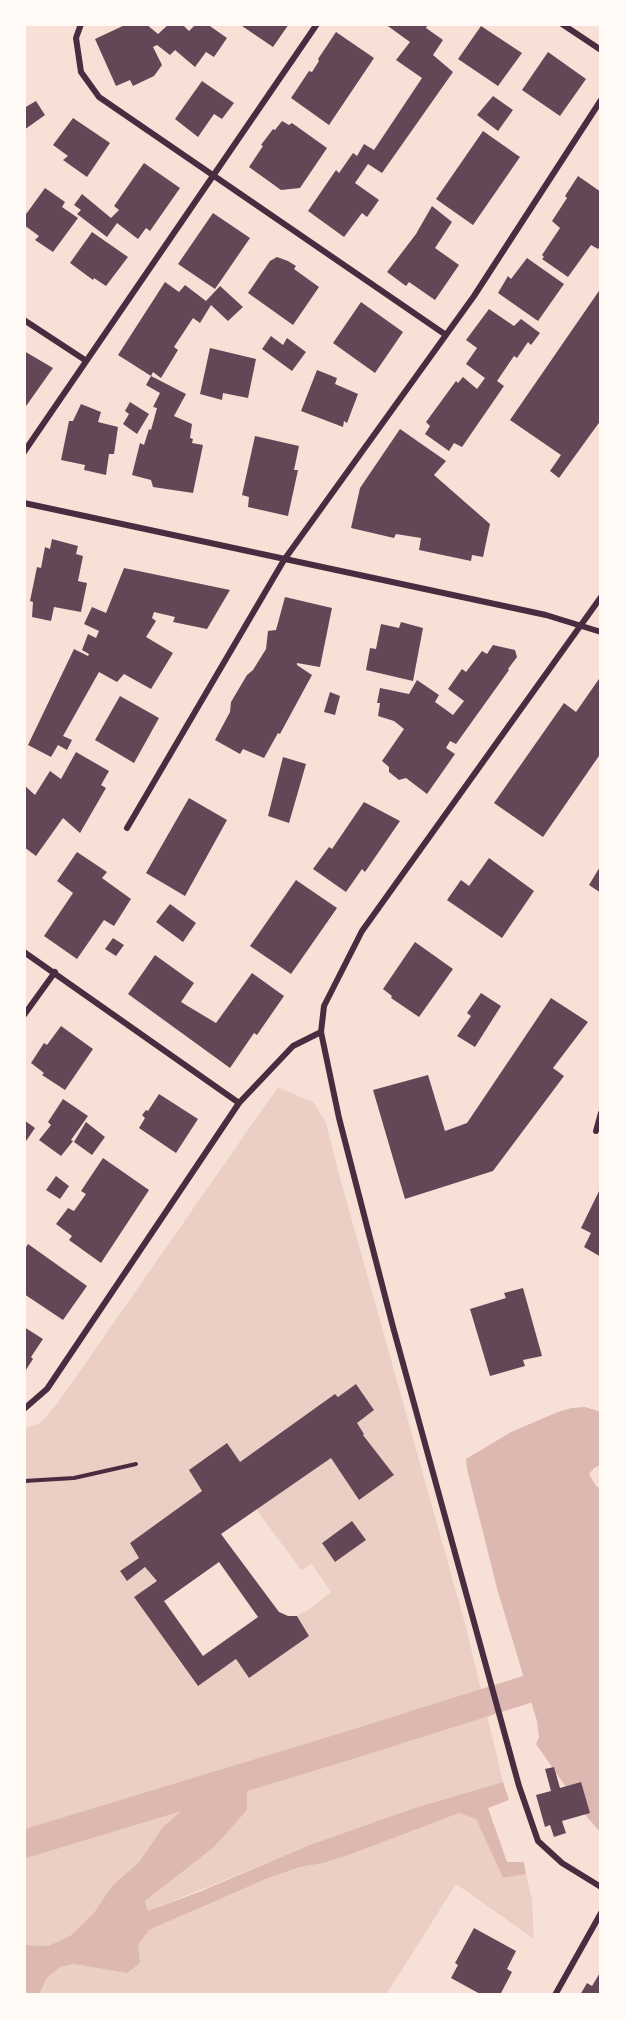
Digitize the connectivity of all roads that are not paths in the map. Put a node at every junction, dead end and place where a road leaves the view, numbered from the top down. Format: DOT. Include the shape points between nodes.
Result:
graph roads {
  1 [pos="81,24"];
  2 [pos="317,24"];
  3 [pos="562,24"];
  4 [pos="601,50"];
  5 [pos="601,100"];
  6 [pos="212,176"];
  7 [pos="24,320"];
  8 [pos="446,335"];
  9 [pos="85,360"];
  10 [pos="24,452"];
  11 [pos="24,503"];
  12 [pos="284,560"];
  13 [pos="601,597"];
  14 [pos="581,627"];
  15 [pos="601,632"];
  16 [pos="127,828"];
  17 [pos="24,952"];
  18 [pos="55,972"];
  19 [pos="24,1015"];
  20 [pos="321,1032"];
  21 [pos="239,1103"];
  22 [pos="601,1113"];
  23 [pos="596,1131"];
  24 [pos="24,1409"];
  25 [pos="601,1887"];
  26 [pos="601,1912"];
  27 [pos="555,1995"];
  1 -- 6 [label="street" via="76,38 81,72 99,97"];
  2 -- 6 [label="street"];
  3 -- 4 [label="street"];
  5 -- 8 [label="street"];
  6 -- 8 [label="street"];
  6 -- 9 [label="street"];
  7 -- 9 [label="street"];
  8 -- 12 [label="street"];
  9 -- 10 [label="street"];
  11 -- 12 [label="street"];
  12 -- 14 [label="street" via="546,615"];
  12 -- 16 [label="street"];
  13 -- 14 [label="street"];
  14 -- 15 [label="street"];
  14 -- 20 [label="street" via="362,931 324,1006"];
  17 -- 18 [label="street"];
  18 -- 19 [label="street"];
  18 -- 21 [label="street"];
  20 -- 21 [label="street" via="293,1046"];
  20 -- 25 [label="street" via="393,1327 519,1786 538,1841 562,1863"];
  21 -- 24 [label="street" via="47,1389"];
  22 -- 23 [label="street"];
  26 -- 27 [label="street"];
}
